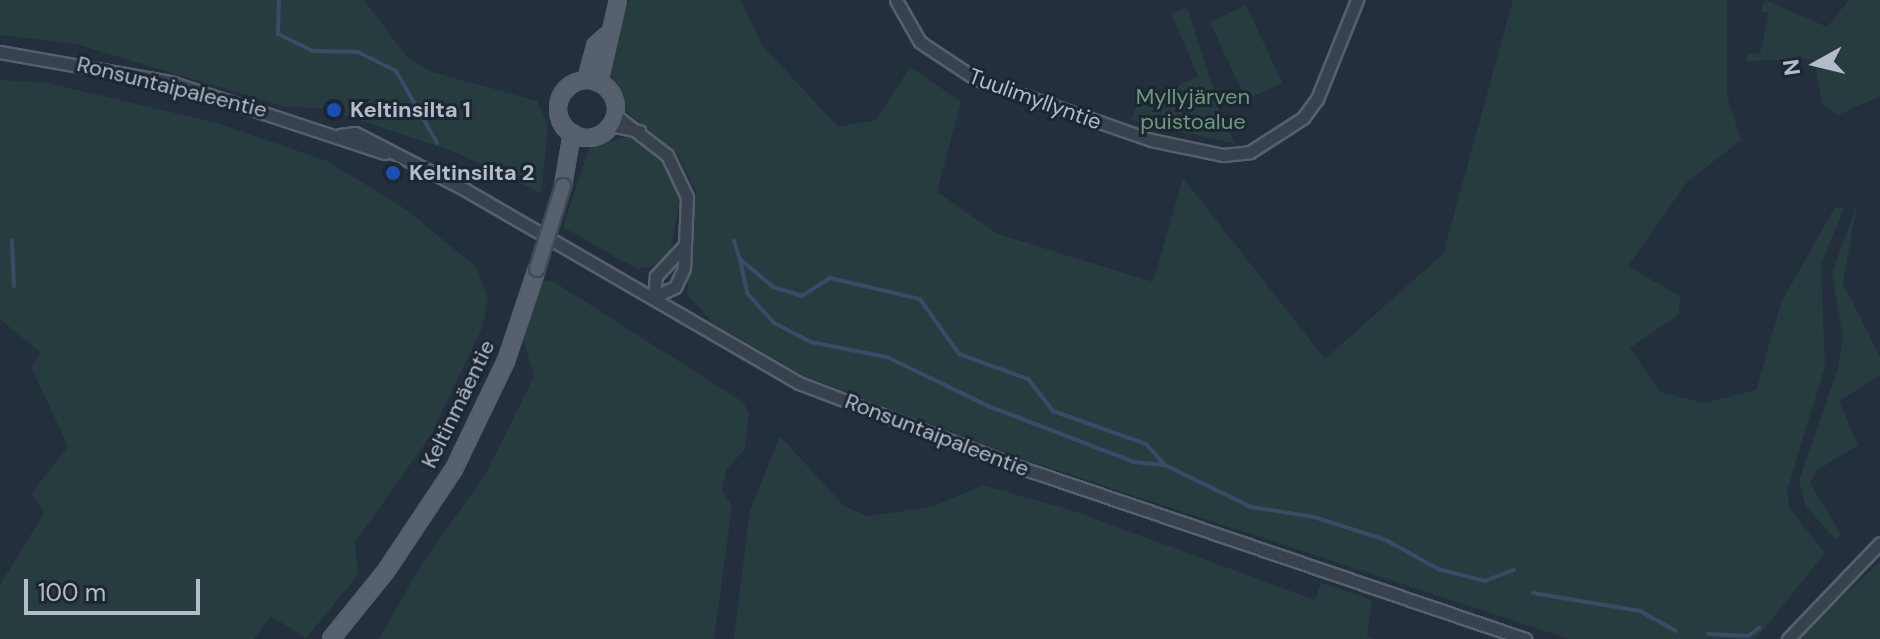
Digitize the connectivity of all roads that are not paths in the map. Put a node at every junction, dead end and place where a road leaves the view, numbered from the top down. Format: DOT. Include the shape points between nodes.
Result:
graph roads {
  1 [pos="618,0"];
  2 [pos="896,0"];
  3 [pos="1357,0"];
  4 [pos="0,52"];
  5 [pos="592,81"];
  6 [pos="613,120"];
  7 [pos="578,135"];
  8 [pos="683,247"];
  9 [pos="654,297"];
  10 [pos="1880,543"];
  11 [pos="331,639"];
  12 [pos="1525,639"];
  13 [pos="1788,639"];
  1 -- 5 [label="main road"];
  2 -- 3 [label="street, Tuulimyllyntie" via="920,42 976,79 1151,140 1223,155 1250,152 1303,118 1317,99"];
  4 -- 9 [label="street, Ronsuntaipaleentie" via="170,82 340,135 371,153 385,153 464,189"];
  5 -- 6 [label="main road" via="612,95"];
  5 -- 7 [label="main road" via="573,84 560,100 561,120"];
  6 -- 7 [label="main road"];
  6 -- 8 [label="street" via="639,131 667,155 683,184 688,225"];
  7 -- 11 [label="main road, Keltinmäentie, bridge" via="506,361 454,469 386,571"];
  8 -- 9 [label="street" via="656,276"];
  8 -- 9 [label="street" via="684,268 675,287"];
  9 -- 12 [label="street, Ronsuntaipaleentie" via="799,383 1031,471"];
  10 -- 13 [label="street"];
}
